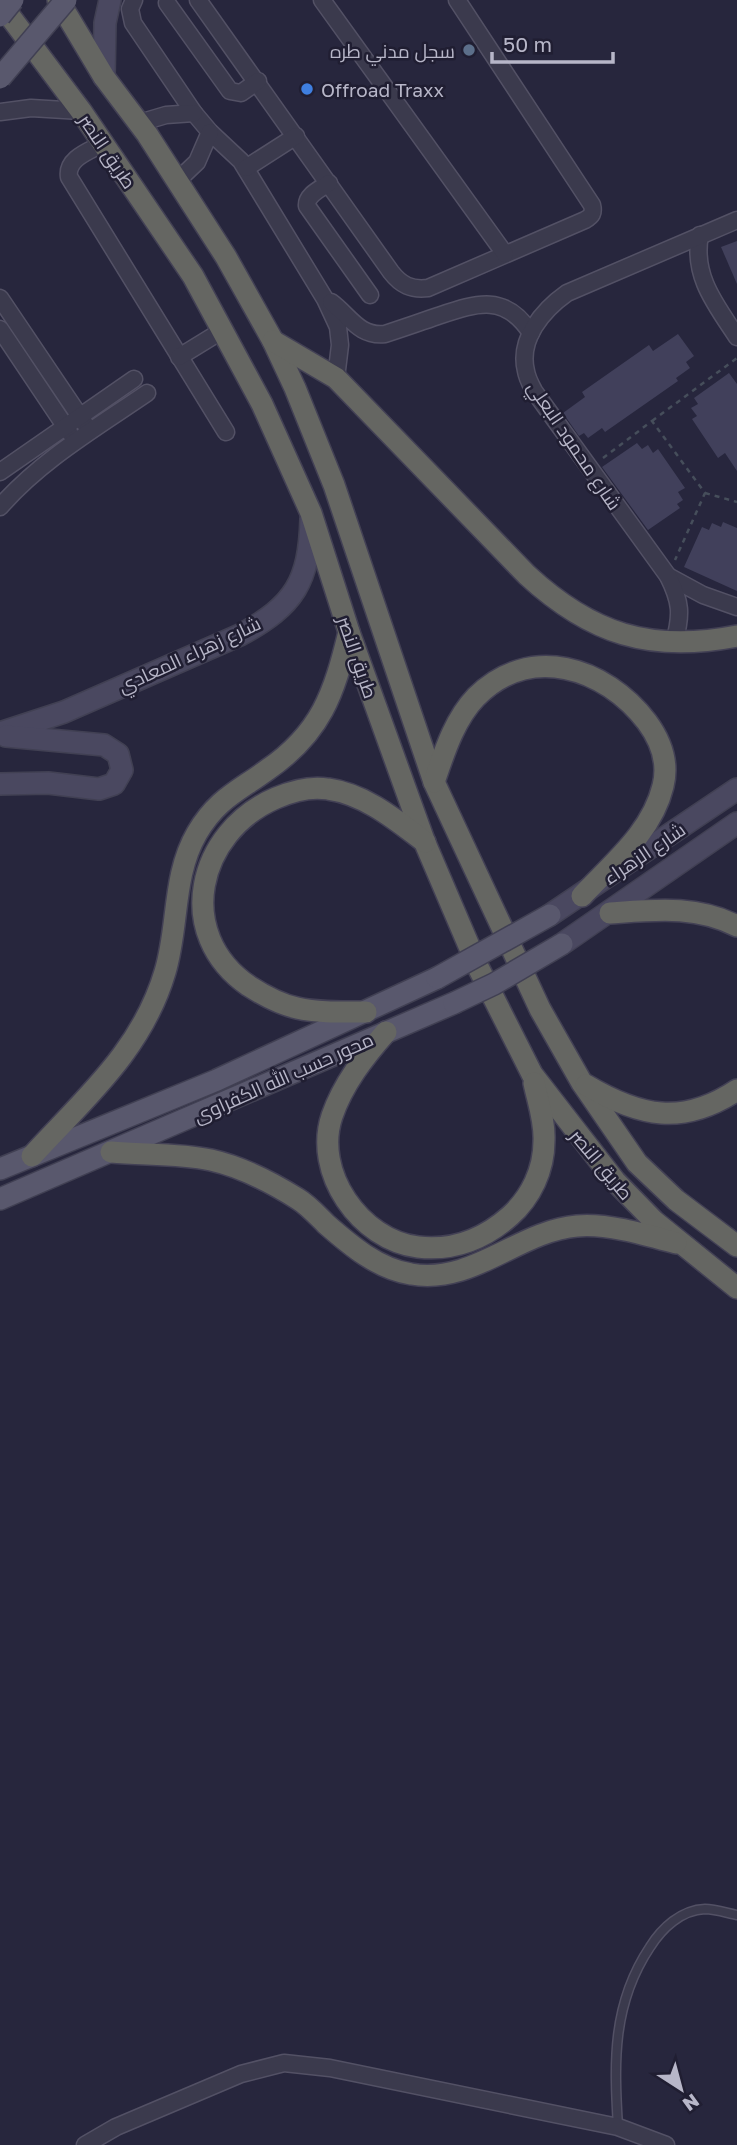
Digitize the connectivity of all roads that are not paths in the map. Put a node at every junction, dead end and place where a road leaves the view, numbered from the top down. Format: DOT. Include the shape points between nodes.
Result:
graph roads {
  1 [pos="13,0"];
  2 [pos="58,0"];
  3 [pos="66,0"];
  4 [pos="110,0"];
  5 [pos="134,0"];
  6 [pos="198,0"];
  7 [pos="322,0"];
  8 [pos="457,0"];
  9 [pos="0,3"];
  10 [pos="167,3"];
  11 [pos="0,16"];
  12 [pos="104,77"];
  13 [pos="0,78"];
  14 [pos="258,81"];
  15 [pos="81,111"];
  16 [pos="0,112"];
  17 [pos="194,113"];
  18 [pos="139,123"];
  19 [pos="210,132"];
  20 [pos="296,136"];
  21 [pos="104,143"];
  22 [pos="246,168"];
  23 [pos="177,181"];
  24 [pos="329,183"];
  25 [pos="737,220"];
  26 [pos="700,235"];
  27 [pos="505,254"];
  28 [pos="370,295"];
  29 [pos="0,298"];
  30 [pos="326,299"];
  31 [pos="0,329"];
  32 [pos="223,330"];
  33 [pos="531,333"];
  34 [pos="737,337"];
  35 [pos="273,341"];
  36 [pos="179,357"];
  37 [pos="336,378"];
  38 [pos="134,379"];
  39 [pos="147,393"];
  40 [pos="80,415"];
  41 [pos="65,425"];
  42 [pos="91,432"];
  43 [pos="226,432"];
  44 [pos="75,441"];
  45 [pos="0,472"];
  46 [pos="0,507"];
  47 [pos="311,513"];
  48 [pos="668,576"];
  49 [pos="737,607"];
  50 [pos="349,632"];
  51 [pos="737,636"];
  52 [pos="674,643"];
  53 [pos="0,734"];
  54 [pos="434,782"];
  55 [pos="0,784"];
  56 [pos="737,789"];
  57 [pos="737,822"];
  58 [pos="425,842"];
  59 [pos="582,895"];
  60 [pos="610,913"];
  61 [pos="550,915"];
  62 [pos="737,926"];
  63 [pos="562,944"];
  64 [pos="366,1012"];
  65 [pos="386,1032"];
  66 [pos="532,1074"];
  67 [pos="582,1083"];
  68 [pos="737,1090"];
  69 [pos="111,1152"];
  70 [pos="32,1156"];
  71 [pos="0,1169"];
  72 [pos="0,1199"];
  73 [pos="682,1245"];
  74 [pos="737,1246"];
  75 [pos="737,1288"];
  76 [pos="737,1915"];
  77 [pos="618,2127"];
  78 [pos="85,2145"];
  79 [pos="666,2145"];
  1 -- 11 [label="main road, bridge"];
  2 -- 12 [label="highway, طريق النصر"];
  3 -- 13 [label="main road, bridge"];
  4 -- 12 [label="main road"];
  5 -- 17 [label="street" via="130,9 133,23"];
  6 -- 14 [label="street"];
  7 -- 27 [label="street"];
  8 -- 27 [label="street" via="592,205 585,220"];
  9 -- 15 [label="highway, طريق النصر"];
  10 -- 14 [label="street" via="230,91 241,93"];
  12 -- 18 [label="highway, طريق النصر"];
  14 -- 20 [label="street"];
  15 -- 16 [label="street" via="31,108"];
  15 -- 21 [label="highway, طريق النصر"];
  17 -- 18 [label="street"];
  17 -- 19 [label="street"];
  18 -- 23 [label="highway, طريق النصر"];
  19 -- 22 [label="street"];
  19 -- 23 [label="street" via="197,162"];
  20 -- 22 [label="street"];
  20 -- 24 [label="street"];
  21 -- 32 [label="highway, طريق النصر" via="193,276"];
  21 -- 36 [label="street" via="73,161 69,177"];
  22 -- 30 [label="street"];
  23 -- 35 [label="highway, طريق النصر"];
  24 -- 27 [label="street" via="391,272 407,287 428,288"];
  24 -- 28 [label="street" via="310,196 307,206"];
  25 -- 26 [label="street, شارع محمود البعلي"];
  26 -- 33 [label="street, شارع محمود البعلي" via="567,293 539,317"];
  26 -- 34 [label="street" via="701,276"];
  29 -- 40 [label="street"];
  30 -- 33 [label="street" via="371,334 385,334 479,304 504,307"];
  30 -- 37 [label="street" via="338,327"];
  31 -- 41 [label="street"];
  32 -- 36 [label="street"];
  32 -- 47 [label="highway, طريق النصر"];
  33 -- 48 [label="street, شارع محمود البعلي" via="525,369 534,391"];
  35 -- 37 [label="highway"];
  35 -- 54 [label="highway, طريق النصر" via="334,485"];
  36 -- 43 [label="street"];
  37 -- 52 [label="highway" via="551,597 609,630"];
  38 -- 40 [label="street"];
  39 -- 42 [label="street"];
  40 -- 41 [label="street"];
  40 -- 42 [label="street"];
  41 -- 44 [label="street"];
  41 -- 45 [label="street"];
  42 -- 44 [label="street"];
  44 -- 46 [label="street"];
  47 -- 50 [label="highway, طريق النصر"];
  47 -- 53 [label="main road, شارع زهراء المعادي" via="310,548 297,589 261,623 64,712"];
  48 -- 49 [label="street, شارع محمود البعلي"];
  48 -- 52 [label="street, شارع محمود البعلي" via="680,608"];
  50 -- 58 [label="highway, طريق النصر"];
  50 -- 70 [label="highway" via="332,693 316,724 279,762 232,792 195,835 185,856 166,970 148,1018 107,1076"];
  51 -- 52 [label="highway"];
  53 -- 55 [label="main road, شارع زهراء المعادي" via="104,745 118,754 122,770 114,784 99,789"];
  54 -- 59 [label="highway" via="459,719 497,681 524,669 549,666 598,678 619,692 657,736 665,760 664,784 645,828"];
  54 -- 67 [label="highway, طريق النصر" via="540,1009"];
  56 -- 59 [label="main road, شارع الزهراء"];
  57 -- 60 [label="main road, شارع الزهراء"];
  58 -- 64 [label="highway" via="358,798 327,789 294,790 242,818 206,875 202,905 207,935 237,978 264,996 295,1008"];
  58 -- 66 [label="highway, طريق النصر" via="478,967"];
  59 -- 61 [label="main road, شارع الزهراء"];
  60 -- 62 [label="highway" via="693,910"];
  60 -- 63 [label="main road, شارع الزهراء"];
  61 -- 64 [label="main road, محور حسب الله الكفراوى, bridge"];
  63 -- 65 [label="main road, محور حسب الله الكفراوى, bridge" via="506,977"];
  64 -- 70 [label="main road, محور حسب الله الكفراوى"];
  65 -- 66 [label="highway" via="344,1087 331,1119 327,1149 333,1178 350,1205 387,1237 415,1247 444,1248 472,1241 497,1228 527,1197 540,1170 544,1141"];
  65 -- 69 [label="main road, محور حسب الله الكفراوى"];
  66 -- 73 [label="highway, طريق النصر" via="615,1181"];
  67 -- 68 [label="highway" via="630,1108 658,1113 688,1113 717,1104"];
  67 -- 74 [label="highway, طريق النصر" via="637,1163 676,1200"];
  69 -- 72 [label="main road, محور حسب الله الكفراوى"];
  69 -- 73 [label="highway" via="211,1160 237,1168 302,1201 360,1252 411,1274 455,1273 542,1234 577,1226"];
  70 -- 71 [label="main road, محور حسب الله الكفراوى"];
  73 -- 75 [label="highway, طريق النصر"];
  76 -- 77 [label="lane" via="706,1909 684,1914 659,1932 642,1959 625,1993 618,2028"];
  77 -- 78 [label="street" via="330,2068 284,2063 241,2074 116,2127"];
  77 -- 79 [label="street"];
}
